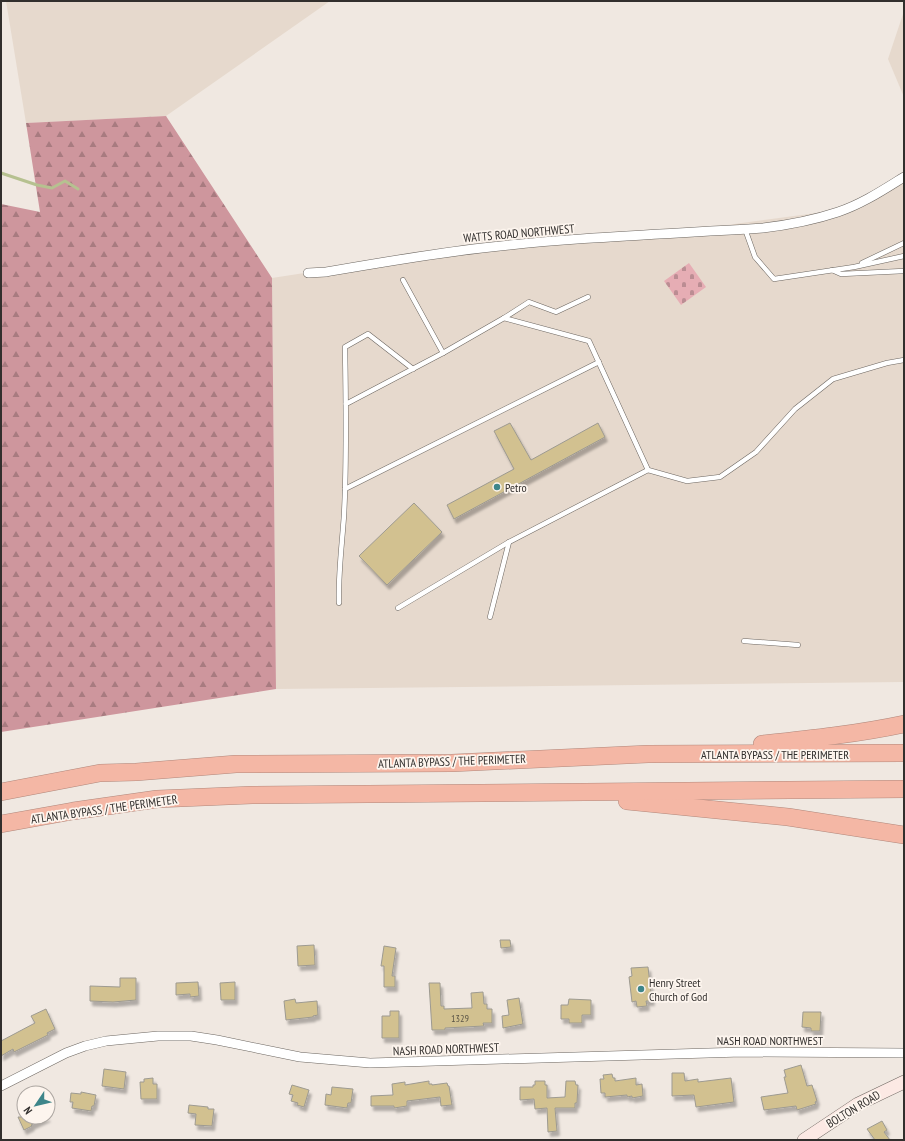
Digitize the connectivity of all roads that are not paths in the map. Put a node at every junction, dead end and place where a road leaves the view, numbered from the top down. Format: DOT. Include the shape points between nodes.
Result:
graph roads {
  1 [pos="904,178"];
  2 [pos="745,229"];
  3 [pos="904,243"];
  4 [pos="904,256"];
  5 [pos="854,267"];
  6 [pos="832,270"];
  7 [pos="904,271"];
  8 [pos="308,273"];
  9 [pos="404,280"];
  10 [pos="588,297"];
  11 [pos="504,318"];
  12 [pos="443,353"];
  13 [pos="904,360"];
  14 [pos="599,362"];
  15 [pos="413,369"];
  16 [pos="346,404"];
  17 [pos="648,470"];
  18 [pos="345,490"];
  19 [pos="509,542"];
  20 [pos="339,603"];
  21 [pos="398,608"];
  22 [pos="490,617"];
  23 [pos="744,641"];
  24 [pos="798,645"];
  25 [pos="904,724"];
  26 [pos="904,753"];
  27 [pos="648,754"];
  28 [pos="904,789"];
  29 [pos="1,792"];
  30 [pos="537,792"];
  31 [pos="1,824"];
  32 [pos="904,835"];
  33 [pos="904,1053"];
  34 [pos="904,1082"];
  35 [pos="1,1086"];
  36 [pos="804,1140"];
  1 -- 2 [label="street, WATTS ROAD NORTHWEST" via="840,212 791,224"];
  2 -- 6 [label="lane" via="755,257 774,279"];
  2 -- 8 [label="street, WATTS ROAD NORTHWEST" via="564,240 483,248"];
  3 -- 5 [label="lane"];
  4 -- 5 [label="lane"];
  5 -- 6 [label="lane"];
  6 -- 7 [label="lane" via="841,274"];
  9 -- 12 [label="lane"];
  10 -- 11 [label="lane" via="556,312 529,302"];
  11 -- 12 [label="lane"];
  11 -- 14 [label="lane" via="589,341"];
  12 -- 15 [label="lane"];
  13 -- 17 [label="lane" via="833,379 795,409 756,452 720,477 687,481"];
  14 -- 17 [label="lane"];
  14 -- 18 [label="lane"];
  15 -- 16 [label="lane"];
  15 -- 16 [label="lane" via="368,334 345,347"];
  16 -- 18 [label="lane"];
  17 -- 19 [label="lane"];
  18 -- 20 [label="lane" via="338,579"];
  19 -- 21 [label="lane"];
  19 -- 22 [label="lane"];
  23 -- 24 [label="lane"];
  25 -- 27 [label="highway" via="792,741"];
  26 -- 27 [label="highway, ATLANTA BYPASS / THE PERIMETER"];
  27 -- 29 [label="highway, ATLANTA BYPASS / THE PERIMETER" via="452,763 236,764 100,773"];
  28 -- 30 [label="highway, ATLANTA BYPASS / THE PERIMETER"];
  30 -- 31 [label="highway, ATLANTA BYPASS / THE PERIMETER" via="252,795 157,799"];
  30 -- 32 [label="highway" via="788,817"];
  33 -- 35 [label="street, NASH ROAD NORTHWEST" via="742,1052 370,1063 300,1057 191,1036 158,1036 106,1041 85,1046"];
  34 -- 36 [label="street, BOLTON ROAD" via="858,1104"];
}
